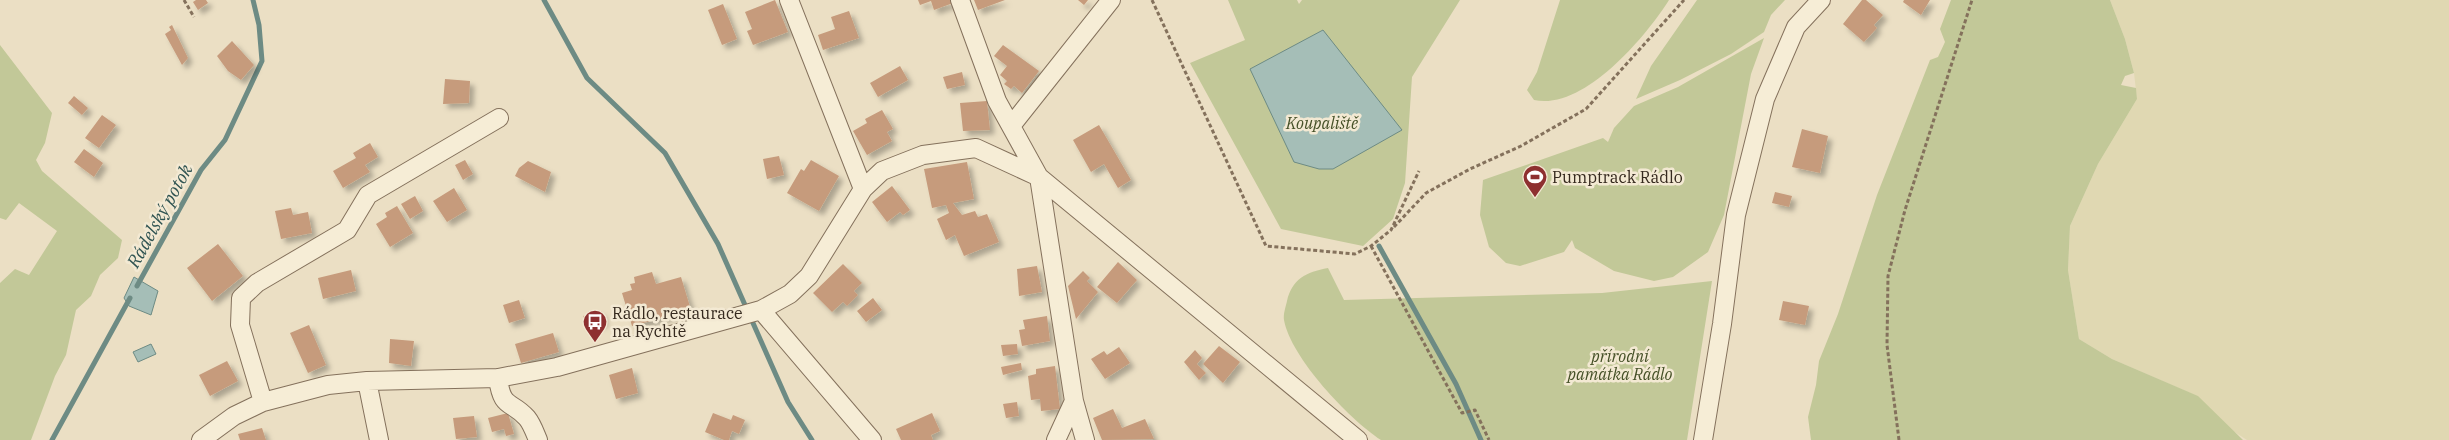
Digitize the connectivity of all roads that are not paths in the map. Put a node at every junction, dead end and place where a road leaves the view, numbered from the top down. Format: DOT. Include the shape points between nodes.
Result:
graph roads {
  1 [pos="789,0"];
  2 [pos="960,0"];
  3 [pos="1111,0"];
  4 [pos="1821,0"];
  5 [pos="498,118"];
  6 [pos="1011,126"];
  7 [pos="1039,177"];
  8 [pos="863,189"];
  9 [pos="761,310"];
  10 [pos="498,378"];
  11 [pos="367,381"];
  12 [pos="263,402"];
  13 [pos="1074,402"];
  14 [pos="201,440"];
  15 [pos="379,440"];
  16 [pos="538,440"];
  17 [pos="872,440"];
  18 [pos="1056,440"];
  19 [pos="1085,440"];
  20 [pos="1358,440"];
  21 [pos="1702,440"];
  1 -- 8 [label="street"];
  2 -- 6 [label="street" via="997,101"];
  3 -- 6 [label="street"];
  4 -- 21 [label="street" via="1796,27 1766,99 1736,215"];
  5 -- 12 [label="street" via="368,195 347,230 257,283 241,298 240,325"];
  6 -- 7 [label="street"];
  7 -- 8 [label="street" via="976,148 923,155 882,171"];
  7 -- 13 [label="street"];
  7 -- 20 [label="street"];
  8 -- 9 [label="street" via="808,276 790,294"];
  9 -- 10 [label="street" via="557,368"];
  9 -- 17 [label="street"];
  10 -- 11 [label="street"];
  10 -- 16 [label="street" via="500,394 527,418"];
  11 -- 12 [label="street" via="328,385"];
  11 -- 15 [label="street"];
  12 -- 14 [label="street" via="234,416"];
  13 -- 18 [label="street"];
  13 -- 19 [label="street"];
}
